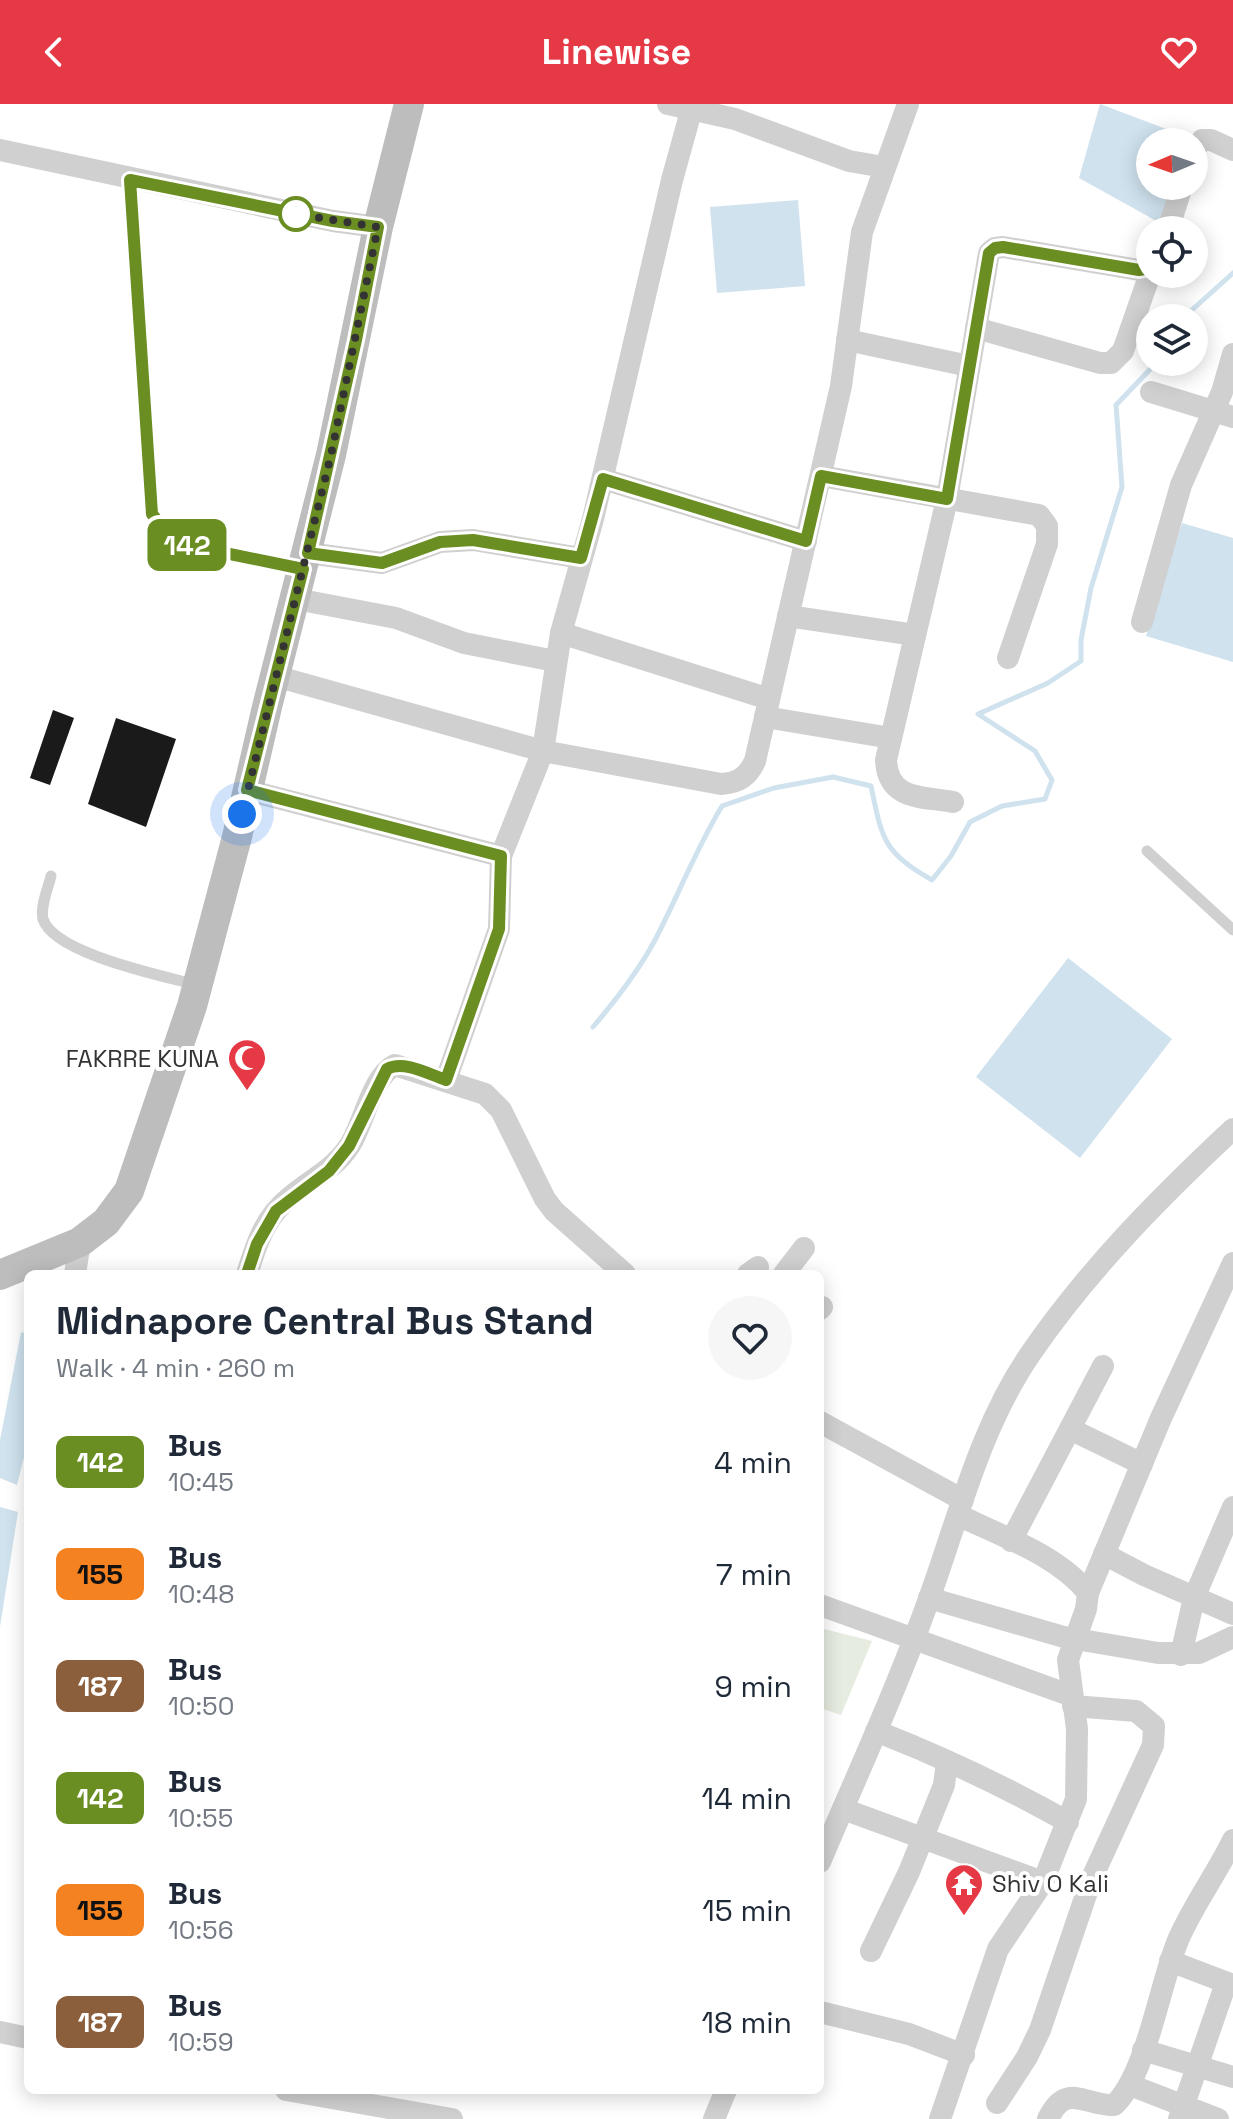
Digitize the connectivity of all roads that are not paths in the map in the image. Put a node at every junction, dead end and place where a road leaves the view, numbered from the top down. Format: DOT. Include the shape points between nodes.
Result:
graph roads {
  1 [pos="409,104"];
  2 [pos="668,104"];
  3 [pos="908,104"];
  4 [pos="692,107"];
  5 [pos="1208,140"];
  6 [pos="0,150"];
  7 [pos="1233,150"];
  8 [pos="884,167"];
  9 [pos="130,180"];
  10 [pos="378,227"];
  11 [pos="1136,270"];
  12 [pos="1144,288"];
  13 [pos="976,328"];
  14 [pos="847,340"];
  15 [pos="1233,354"];
  16 [pos="969,366"];
  17 [pos="1151,392"];
  18 [pos="1223,413"];
  19 [pos="821,476"];
  20 [pos="603,479"];
  21 [pos="947,499"];
  22 [pos="806,541"];
  23 [pos="581,558"];
  24 [pos="306,561"];
  25 [pos="296,599"];
  26 [pos="788,616"];
  27 [pos="1142,622"];
  28 [pos="561,633"];
  29 [pos="915,635"];
  30 [pos="1008,658"];
  31 [pos="555,661"];
  32 [pos="275,676"];
  33 [pos="767,708"];
  34 [pos="891,738"];
  35 [pos="543,751"];
  36 [pos="247,790"];
  37 [pos="953,802"];
  38 [pos="1147,851"];
  39 [pos="501,856"];
  40 [pos="51,876"];
  41 [pos="1233,930"];
  42 [pos="197,985"];
  43 [pos="446,1080"];
  44 [pos="1233,1129"];
  45 [pos="80,1242"];
  46 [pos="804,1248"];
  47 [pos="1233,1263"];
  48 [pos="76,1270"];
  49 [pos="248,1270"];
  50 [pos="620,1270"];
  51 [pos="787,1270"];
  52 [pos="0,1275"];
  53 [pos="1103,1366"];
  54 [pos="824,1424"];
  55 [pos="1070,1429"];
  56 [pos="1142,1464"];
  57 [pos="1233,1507"];
  58 [pos="961,1508"];
  59 [pos="1011,1541"];
  60 [pos="1226,1546"];
  61 [pos="1104,1554"];
  62 [pos="1088,1593"];
  63 [pos="929,1598"];
  64 [pos="1194,1598"];
  65 [pos="824,1606"];
  66 [pos="1233,1614"];
  67 [pos="913,1636"];
  68 [pos="1233,1637"];
  69 [pos="1074,1638"];
  70 [pos="1181,1655"];
  71 [pos="1073,1701"];
  72 [pos="876,1731"];
  73 [pos="947,1762"];
  74 [pos="843,1809"];
  75 [pos="1068,1822"];
  76 [pos="923,1837"];
  77 [pos="1233,1840"];
  78 [pos="824,1853"];
  79 [pos="1043,1882"];
  80 [pos="871,1951"];
  81 [pos="1170,1961"];
  82 [pos="1230,1984"];
  83 [pos="824,2013"];
  84 [pos="0,2032"];
  85 [pos="24,2037"];
  86 [pos="1143,2050"];
  87 [pos="964,2055"];
  88 [pos="1198,2066"];
  89 [pos="1233,2077"];
  90 [pos="1130,2085"];
  91 [pos="336,2094"];
  92 [pos="724,2094"];
  93 [pos="361,2096"];
  94 [pos="997,2103"];
  95 [pos="1182,2112"];
  96 [pos="452,2119"];
  97 [pos="714,2119"];
  98 [pos="940,2119"];
  99 [pos="1048,2119"];
  100 [pos="1218,2119"];
  1 -- 10 [label="main road"];
  2 -- 4 [label="street"];
  3 -- 8 [label="street"];
  4 -- 8 [label="street" via="849,161"];
  4 -- 20 [label="street"];
  5 -- 7 [label="street"];
  6 -- 9 [label="street"];
  8 -- 14 [label="street" via="862,232"];
  9 -- 10 [label="street"];
  9 -- 24 [label="lane" via="152,514 171,538 186,545"];
  10 -- 24 [label="main road"];
  11 -- 13 [label="street" via="995,248 987,261"];
  12 -- 13 [label="street" via="1123,351 1111,363"];
  13 -- 16 [label="street"];
  14 -- 16 [label="street"];
  14 -- 19 [label="street"];
  15 -- 18 [label="street"];
  16 -- 21 [label="street"];
  17 -- 18 [label="street"];
  18 -- 27 [label="street" via="1181,485"];
  19 -- 21 [label="street"];
  19 -- 22 [label="street"];
  20 -- 22 [label="street"];
  20 -- 23 [label="street"];
  21 -- 29 [label="street"];
  21 -- 30 [label="street" via="1039,515 1047,526 1042,561"];
  22 -- 26 [label="street"];
  23 -- 24 [label="street" via="473,540 440,542 382,563"];
  23 -- 28 [label="street"];
  24 -- 25 [label="main road"];
  25 -- 31 [label="street" via="396,618 464,643"];
  25 -- 32 [label="main road"];
  26 -- 29 [label="street"];
  26 -- 33 [label="street"];
  28 -- 31 [label="street"];
  28 -- 33 [label="street"];
  29 -- 34 [label="street"];
  31 -- 35 [label="street"];
  32 -- 35 [label="street"];
  32 -- 36 [label="main road"];
  33 -- 34 [label="street"];
  33 -- 35 [label="street" via="750,771 733,783"];
  34 -- 37 [label="street" via="886,760 892,785 900,792"];
  35 -- 39 [label="street"];
  36 -- 39 [label="street"];
  36 -- 42 [label="main road"];
  38 -- 41 [label="lane"];
  39 -- 43 [label="street" via="499,929"];
  40 -- 42 [label="lane" via="43,920 71,946"];
  42 -- 45 [label="main road" via="129,1191 106,1222"];
  43 -- 49 [label="street" via="404,1066 387,1069 349,1146 329,1171 276,1211"];
  43 -- 50 [label="street" via="474,1088 494,1102 554,1211"];
  44 -- 58 [label="street" via="1100,1262 1030,1355 991,1427"];
  45 -- 48 [label="street"];
  45 -- 52 [label="main road"];
  46 -- 51 [label="street"];
  47 -- 56 [label="street"];
  53 -- 55 [label="street"];
  54 -- 58 [label="street"];
  55 -- 56 [label="street"];
  55 -- 59 [label="street"];
  56 -- 61 [label="street"];
  57 -- 60 [label="street"];
  58 -- 59 [label="street"];
  58 -- 63 [label="street"];
  59 -- 62 [label="street" via="1077,1579"];
  60 -- 64 [label="street"];
  61 -- 62 [label="street"];
  61 -- 64 [label="street"];
  62 -- 69 [label="street"];
  63 -- 67 [label="street"];
  63 -- 69 [label="street"];
  64 -- 66 [label="street"];
  64 -- 70 [label="street"];
  65 -- 67 [label="street"];
  67 -- 71 [label="street"];
  67 -- 72 [label="street"];
  68 -- 70 [label="street"];
  69 -- 70 [label="street"];
  69 -- 71 [label="street" via="1068,1660"];
  71 -- 75 [label="street" via="1076,1799"];
  71 -- 94 [label="street" via="1136,1711 1154,1726 1153,1745 1087,1891 1040,2030"];
  72 -- 73 [label="street"];
  72 -- 74 [label="street"];
  73 -- 75 [label="street"];
  73 -- 76 [label="street" via="944,1785"];
  74 -- 76 [label="street"];
  74 -- 78 [label="street"];
  75 -- 79 [label="street"];
  76 -- 79 [label="street"];
  76 -- 80 [label="street"];
  77 -- 81 [label="street"];
  79 -- 87 [label="street" via="998,1949"];
  81 -- 82 [label="street"];
  81 -- 86 [label="street"];
  82 -- 88 [label="street"];
  83 -- 87 [label="street" via="909,2034"];
  84 -- 85 [label="street"];
  86 -- 88 [label="street"];
  86 -- 90 [label="street"];
  87 -- 98 [label="street"];
  88 -- 89 [label="street"];
  88 -- 95 [label="street"];
  90 -- 95 [label="street"];
  90 -- 99 [label="street" via="1114,2105 1067,2098"];
  91 -- 93 [label="street"];
  92 -- 97 [label="street"];
  93 -- 96 [label="street"];
  95 -- 100 [label="street"];
}
